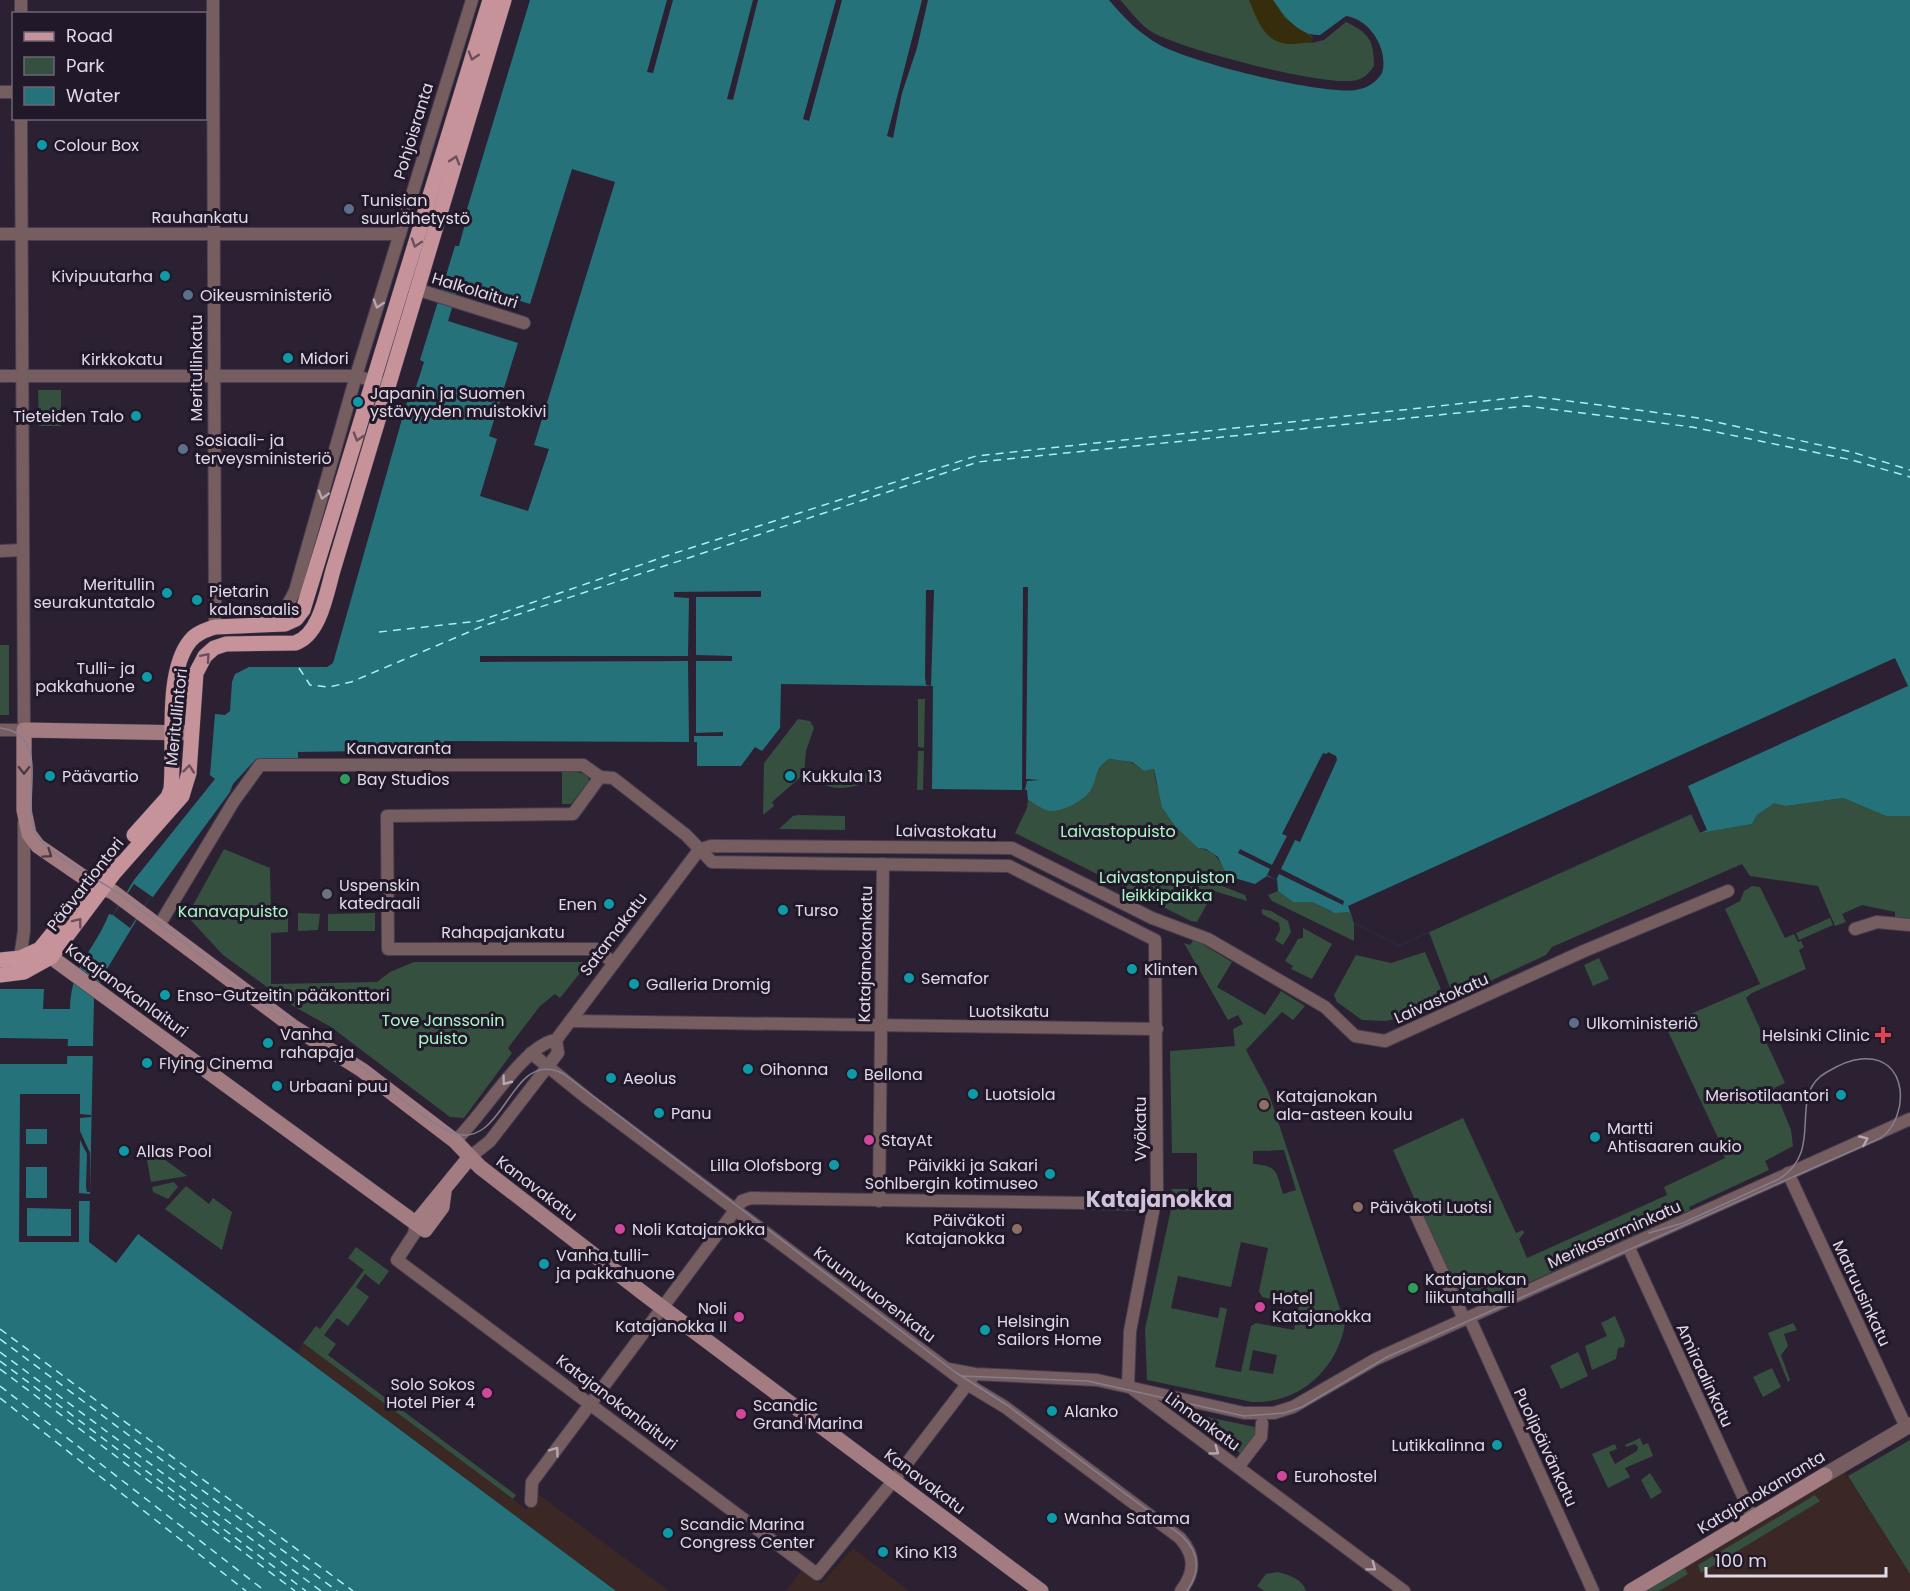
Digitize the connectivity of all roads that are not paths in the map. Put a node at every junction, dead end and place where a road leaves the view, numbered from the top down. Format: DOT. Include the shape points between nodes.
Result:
graph roads {
  1 [pos="213,0"];
  2 [pos="472,0"];
  3 [pos="490,0"];
  4 [pos="504,0"];
  5 [pos="209,94"];
  6 [pos="21,120"];
  7 [pos="0,234"];
  8 [pos="22,234"];
  9 [pos="213,234"];
  10 [pos="400,234"];
  11 [pos="416,289"];
  12 [pos="524,323"];
  13 [pos="213,375"];
  14 [pos="356,375"];
  15 [pos="0,376"];
  16 [pos="24,376"];
  17 [pos="381,383"];
  18 [pos="23,550"];
  19 [pos="0,551"];
  20 [pos="278,612"];
  21 [pos="252,626"];
  22 [pos="215,627"];
  23 [pos="0,730"];
  24 [pos="24,730"];
  25 [pos="174,733"];
  26 [pos="191,733"];
  27 [pos="600,777"];
  28 [pos="24,810"];
  29 [pos="143,833"];
  30 [pos="699,850"];
  31 [pos="883,864"];
  32 [pos="98,885"];
  33 [pos="1728,891"];
  34 [pos="1910,925"];
  35 [pos="158,927"];
  36 [pos="1855,929"];
  37 [pos="1155,940"];
  38 [pos="46,953"];
  39 [pos="20,958"];
  40 [pos="0,960"];
  41 [pos="614,963"];
  42 [pos="0,975"];
  43 [pos="570,1021"];
  44 [pos="881,1026"];
  45 [pos="1157,1029"];
  46 [pos="556,1040"];
  47 [pos="531,1053"];
  48 [pos="548,1066"];
  49 [pos="1910,1119"];
  50 [pos="455,1141"];
  51 [pos="470,1157"];
  52 [pos="1788,1173"];
  53 [pos="879,1201"];
  54 [pos="1156,1203"];
  55 [pos="1413,1208"];
  56 [pos="735,1209"];
  57 [pos="419,1229"];
  58 [pos="1628,1246"];
  59 [pos="662,1307"];
  60 [pos="1467,1318"];
  61 [pos="971,1379"];
  62 [pos="1128,1386"];
  63 [pos="589,1404"];
  64 [pos="1262,1423"];
  65 [pos="1908,1426"];
  66 [pos="1238,1467"];
  67 [pos="1825,1475"];
  68 [pos="894,1480"];
  69 [pos="531,1501"];
  70 [pos="1753,1518"];
  71 [pos="1041,1591"];
  72 [pos="1181,1591"];
  73 [pos="1404,1591"];
  74 [pos="1593,1591"];
  75 [pos="1631,1591"];
  1 -- 5 [label="street, Meritullinkatu"];
  2 -- 10 [label="street, Pohjoisranta"];
  3 -- 17 [label="main road, one-way"];
  11 -- 4 [label="main road, one-way"];
  5 -- 9 [label="street, Meritullinkatu"];
  6 -- 8 [label="street"];
  7 -- 8 [label="street, Rauhankatu"];
  8 -- 9 [label="street, Rauhankatu"];
  8 -- 16 [label="street"];
  9 -- 10 [label="street, Rauhankatu"];
  9 -- 13 [label="street, Meritullinkatu"];
  10 -- 14 [label="street, Pohjoisranta, one-way"];
  11 -- 12 [label="street, Halkolaituri"];
  11 -- 17 [label="main road"];
  13 -- 14 [label="street, Kirkkokatu"];
  13 -- 16 [label="street, Kirkkokatu"];
  13 -- 22 [label="street, Meritullinkatu"];
  14 -- 17 [label="street, Kirkkokatu"];
  14 -- 20 [label="street, Pohjoisranta, one-way" via="295,591 286,608"];
  15 -- 16 [label="street, Kirkkokatu"];
  16 -- 18 [label="street"];
  17 -- 21 [label="main road, Meritullintori, one-way" via="300,615 291,622"];
  26 -- 17 [label="main road, Meritullintori, one-way" via="196,673 214,648 226,644 289,644 309,634 321,609"];
  18 -- 19 [label="street"];
  18 -- 24 [label="street"];
  20 -- 21 [label="street, Meritullintori"];
  21 -- 22 [label="main road, Meritullintori"];
  22 -- 25 [label="main road, Meritullintori" via="194,636 182,655 177,669"];
  23 -- 24 [label="street"];
  24 -- 25 [label="main road"];
  24 -- 28 [label="main road, Kanavakatu, one-way"];
  25 -- 26 [label="main road"];
  25 -- 29 [label="main road, Meritullintori" via="171,789"];
  29 -- 26 [label="main road, Meritullintori, one-way" via="177,803 186,786"];
  27 -- 30 [label="street, Kanavaranta" via="613,778 686,835"];
  27 -- 35 [label="street, Kanavaranta" via="582,765 260,765"];
  27 -- 41 [label="street, Rahapajankatu" via="573,813 387,816 388,949 596,949"];
  28 -- 32 [label="main road, Kanavakatu, one-way" via="34,842"];
  28 -- 39 [label="street" via="24,932"];
  29 -- 32 [label="main road, Päävartiontori"];
  30 -- 31 [label="street, Laivastokatu" via="712,862"];
  30 -- 33 [label="street, Laivastokatu" via="711,846 1012,848 1152,918 1208,939 1325,1007 1355,1036 1385,1041"];
  30 -- 41 [label="street, Satamakatu"];
  31 -- 37 [label="street, Laivastokatu" via="1009,866"];
  31 -- 44 [label="street, Katajanokankatu"];
  32 -- 35 [label="main road, Kanavakatu"];
  32 -- 38 [label="main road, Päävartiontori"];
  34 -- 36 [label="street" via="1876,922"];
  35 -- 50 [label="main road, Kanavakatu" via="299,1031 362,1070"];
  37 -- 45 [label="street, Vyökatu"];
  38 -- 39 [label="main road"];
  38 -- 42 [label="main road" via="24,972"];
  38 -- 57 [label="main road, Katajanokanlaituri"];
  39 -- 40 [label="main road"];
  41 -- 43 [label="street, Satamakatu"];
  43 -- 44 [label="street, Luotsikatu"];
  43 -- 46 [label="street, Satamakatu"];
  44 -- 45 [label="street, Luotsikatu"];
  44 -- 53 [label="street, Katajanokankatu"];
  45 -- 54 [label="street, Vyökatu"];
  46 -- 47 [label="street, Satamakatu" via="544,1041"];
  46 -- 48 [label="street, Satamakatu" via="558,1053"];
  47 -- 48 [label="street, Kruunuvuorenkatu"];
  47 -- 50 [label="street, Satamakatu, one-way" via="474,1124"];
  48 -- 51 [label="street, Satamakatu" via="490,1141"];
  48 -- 56 [label="street, Kruunuvuorenkatu"];
  52 -- 49 [label="street, Merikasarminkatu, one-way"];
  50 -- 51 [label="main road, Kanavakatu"];
  51 -- 57 [label="main road, Satamakatu" via="433,1201"];
  51 -- 59 [label="main road, Kanavakatu"];
  52 -- 58 [label="street, Merikasarminkatu"];
  52 -- 65 [label="street, Matruusinkatu"];
  53 -- 54 [label="street"];
  53 -- 56 [label="street" via="756,1198 742,1201"];
  54 -- 62 [label="street, Vyökatu" via="1130,1330"];
  55 -- 60 [label="street, Puolipäivänkatu"];
  56 -- 59 [label="street"];
  56 -- 61 [label="street, Kruunuvuorenkatu" via="948,1369"];
  57 -- 63 [label="street, Katajanokanlaituri" via="396,1260"];
  58 -- 60 [label="street, Merikasarminkatu"];
  58 -- 70 [label="street, Amiraalinkatu"];
  59 -- 63 [label="street"];
  59 -- 68 [label="main road, Kanavakatu"];
  60 -- 62 [label="street, Merikasarminkatu" via="1366,1364 1302,1403 1274,1413 1244,1413"];
  60 -- 74 [label="street, Puolipäivänkatu"];
  61 -- 62 [label="street, Linnankatu" via="1076,1377"];
  61 -- 68 [label="street"];
  61 -- 72 [label="street, Kruunuvuorenkatu" via="1174,1533 1190,1550 1193,1563"];
  62 -- 66 [label="street, Linnankatu, one-way"];
  63 -- 68 [label="street, Katajanokanlaituri" via="817,1574"];
  69 -- 63 [label="street, one-way" via="532,1482"];
  64 -- 66 [label="street" via="1261,1437"];
  65 -- 67 [label="street, Katajanokanranta"];
  66 -- 73 [label="street, Linnankatu, one-way"];
  67 -- 70 [label="main road, Katajanokanranta"];
  68 -- 71 [label="main road, Kanavakatu"];
  70 -- 75 [label="main road, Katajanokanranta"];
}
